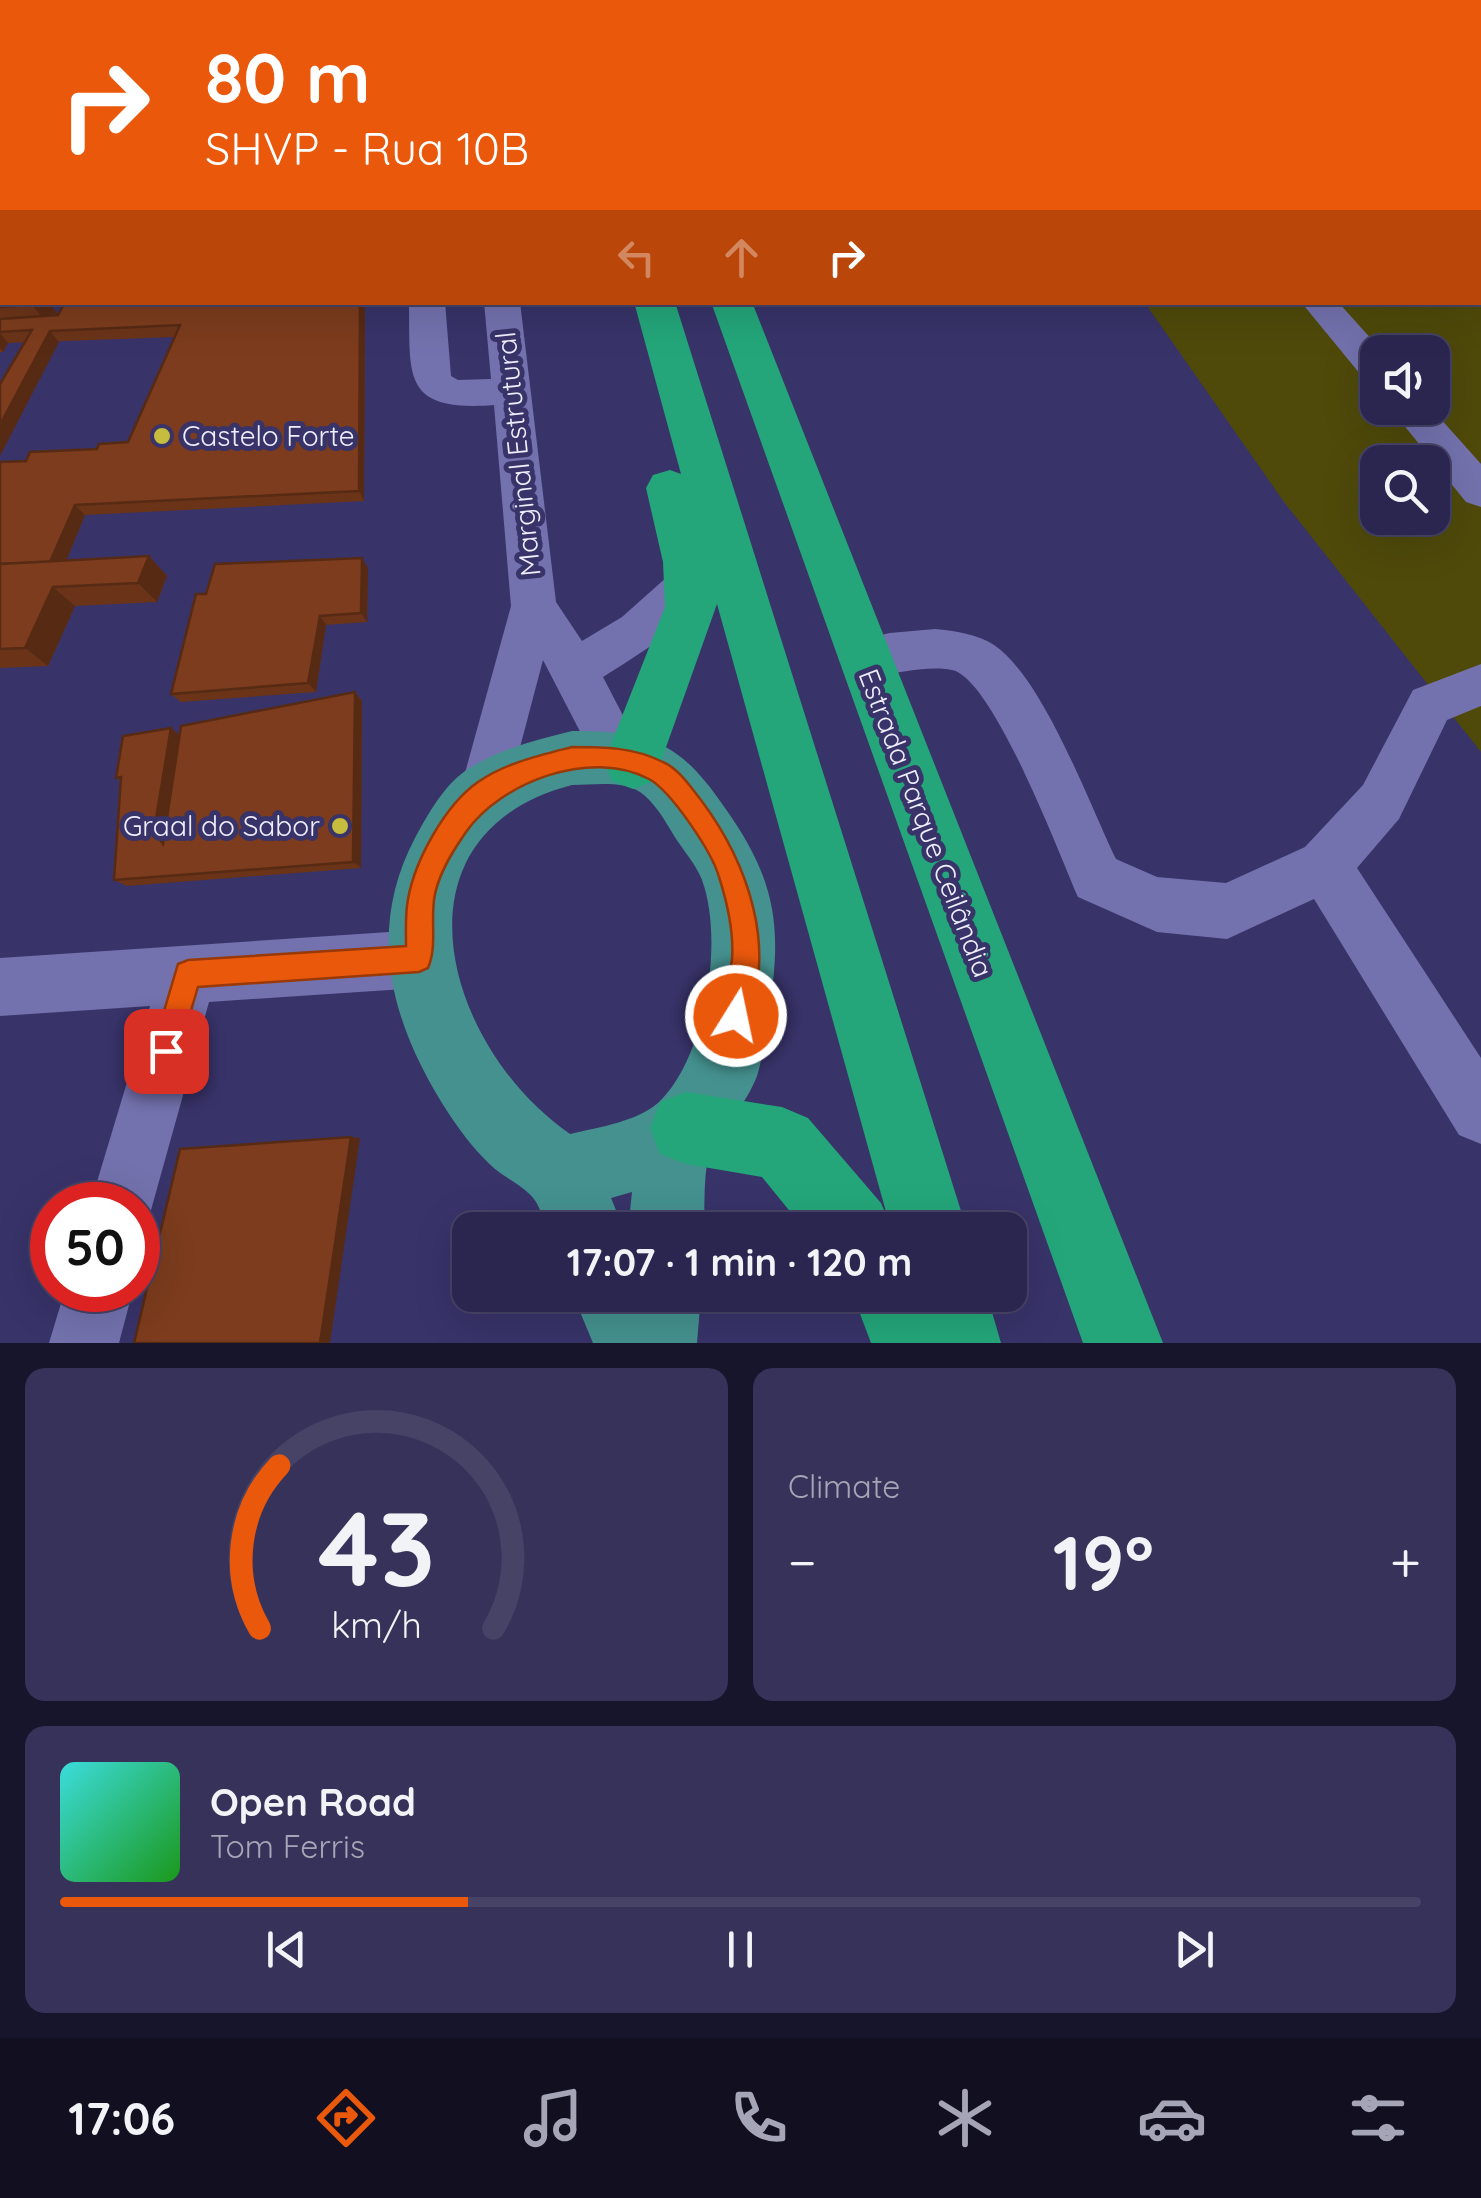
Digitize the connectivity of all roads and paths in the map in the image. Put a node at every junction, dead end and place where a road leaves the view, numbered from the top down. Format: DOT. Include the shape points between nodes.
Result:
graph roads {
  1 [pos="427,305"];
  2 [pos="502,305"];
  3 [pos="732,305"];
  4 [pos="1321,305"];
  5 [pos="656,312"];
  6 [pos="1360,350"];
  7 [pos="512,391"];
  8 [pos="1430,425"];
  9 [pos="1467,454"];
  10 [pos="1481,492"];
  11 [pos="693,580"];
  12 [pos="534,606"];
  13 [pos="862,656"];
  14 [pos="575,670"];
  15 [pos="1481,684"];
  16 [pos="627,760"];
  17 [pos="486,790"];
  18 [pos="1324,866"];
  19 [pos="419,958"];
  20 [pos="188,974"];
  21 [pos="0,987"];
  22 [pos="1481,1113"];
  23 [pos="680,1131"];
  24 [pos="129,1182"];
  25 [pos="574,1202"];
  26 [pos="669,1212"];
  27 [pos="839,1212"];
  28 [pos="924,1212"];
  29 [pos="93,1312"];
  30 [pos="620,1312"];
  31 [pos="660,1312"];
  32 [pos="899,1312"];
  33 [pos="952,1312"];
  34 [pos="84,1343"];
  35 [pos="634,1343"];
  36 [pos="657,1343"];
  37 [pos="910,1343"];
  38 [pos="961,1343"];
  39 [pos="1123,1343"];
  1 -- 7 [label="street" via="431,381 440,392"];
  2 -- 7 [label="street, Marginal Estrutural"];
  3 -- 13 [label="highway, Estrada Parque Ceilândia"];
  4 -- 6 [label="street"];
  5 -- 11 [label="highway" via="645,342 645,384"];
  5 -- 28 [label="highway"];
  7 -- 12 [label="street, Marginal Estrutural"];
  8 -- 9 [label="street"];
  9 -- 10 [label="street"];
  11 -- 14 [label="street" via="638,631"];
  11 -- 16 [label="highway" via="691,607"];
  12 -- 14 [label="street, Marginal Estrutural"];
  12 -- 17 [label="street, Marginal Estrutural"];
  13 -- 18 [label="street" via="929,648 976,658 1008,691 1096,878 1157,904 1227,911"];
  13 -- 39 [label="highway, Estrada Parque Ceilândia"];
  14 -- 16 [label="street, Marginal Estrutural"];
  15 -- 18 [label="street" via="1430,706 1381,802"];
  16 -- 17 [label="main road" via="572,758"];
  16 -- 23 [label="main road" via="658,771 701,821 730,867 743,920 746,958 723,1072"];
  17 -- 19 [label="main road" via="437,854 421,898"];
  18 -- 22 [label="street"];
  19 -- 20 [label="street"];
  19 -- 25 [label="main road" via="434,1022 478,1096"];
  20 -- 21 [label="street"];
  20 -- 24 [label="street"];
  23 -- 25 [label="main road" via="627,1156"];
  23 -- 26 [label="main road"];
  23 -- 27 [label="highway" via="782,1144"];
  29 -- 34 [label="street"];
  30 -- 35 [label="main road"];
  31 -- 36 [label="main road"];
  32 -- 37 [label="highway"];
  33 -- 38 [label="highway"];
}
